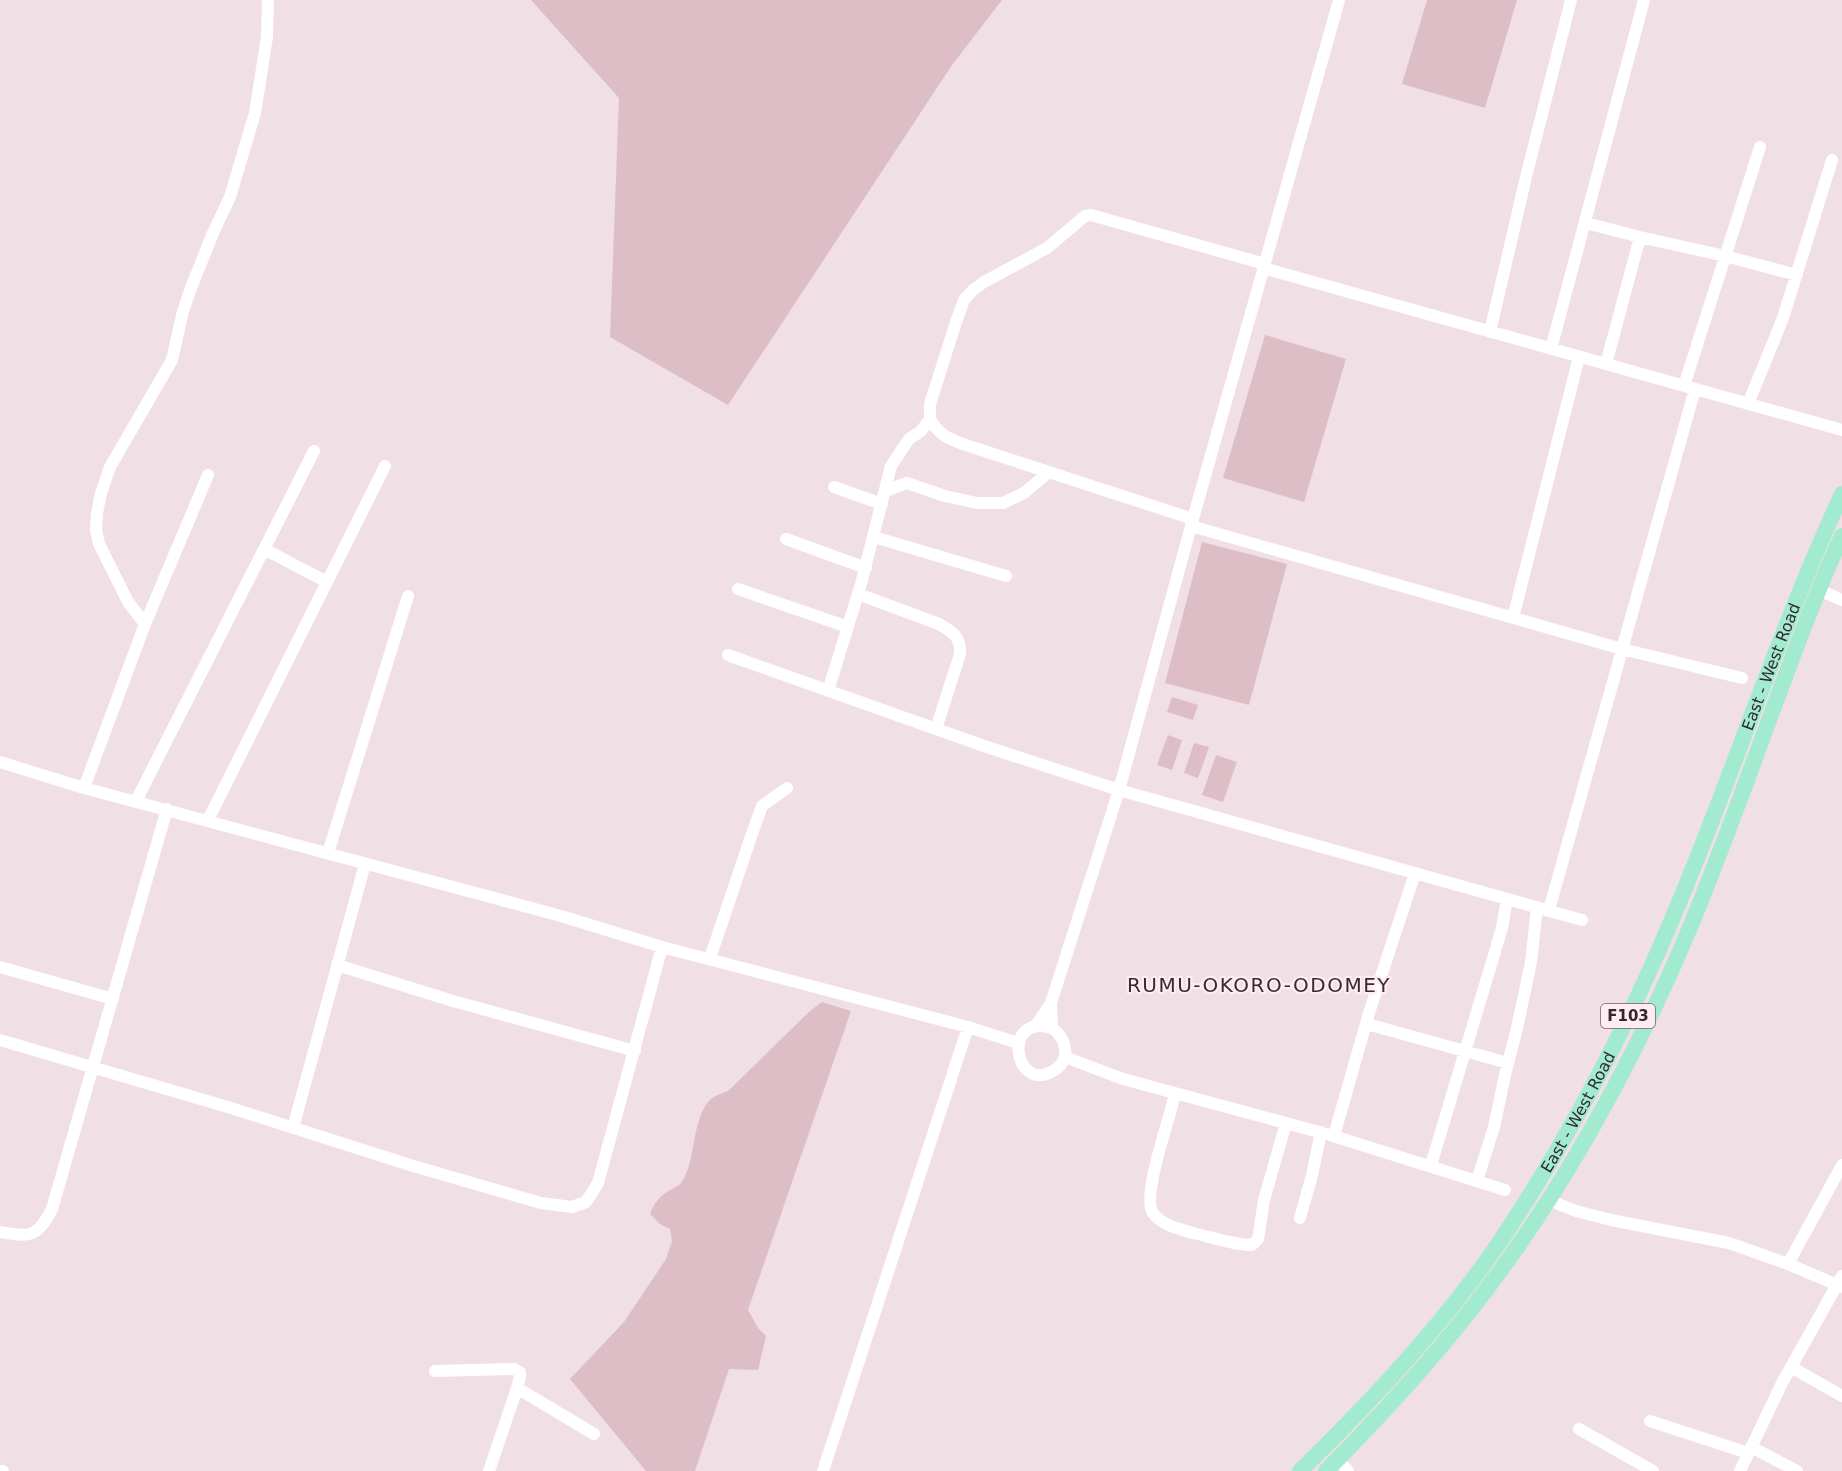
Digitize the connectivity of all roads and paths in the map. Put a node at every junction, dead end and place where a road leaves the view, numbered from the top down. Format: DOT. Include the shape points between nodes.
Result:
graph roads {
  1 [pos="268,0"];
  2 [pos="1339,0"];
  3 [pos="1571,0"];
  4 [pos="1644,0"];
  5 [pos="1760,147"];
  6 [pos="1832,160"];
  7 [pos="1586,223"];
  8 [pos="1640,237"];
  9 [pos="1725,256"];
  10 [pos="1264,266"];
  11 [pos="1797,275"];
  12 [pos="1490,332"];
  13 [pos="1551,349"];
  14 [pos="1579,357"];
  15 [pos="1606,364"];
  16 [pos="1689,387"];
  17 [pos="1748,404"];
  18 [pos="930,419"];
  19 [pos="1842,430"];
  20 [pos="314,451"];
  21 [pos="385,466"];
  22 [pos="1049,472"];
  23 [pos="208,475"];
  24 [pos="834,487"];
  25 [pos="885,491"];
  26 [pos="1842,494"];
  27 [pos="882,504"];
  28 [pos="1192,523"];
  29 [pos="1842,536"];
  30 [pos="874,537"];
  31 [pos="786,539"];
  32 [pos="264,549"];
  33 [pos="866,568"];
  34 [pos="1006,576"];
  35 [pos="327,582"];
  36 [pos="738,589"];
  37 [pos="1819,590"];
  38 [pos="858,594"];
  39 [pos="408,596"];
  40 [pos="1842,599"];
  41 [pos="1513,618"];
  42 [pos="145,624"];
  43 [pos="848,627"];
  44 [pos="1622,649"];
  45 [pos="729,655"];
  46 [pos="1742,678"];
  47 [pos="828,691"];
  48 [pos="936,729"];
  49 [pos="0,762"];
  50 [pos="84,788"];
  51 [pos="787,788"];
  52 [pos="1119,790"];
  53 [pos="136,801"];
  54 [pos="167,809"];
  55 [pos="208,820"];
  56 [pos="328,854"];
  57 [pos="365,864"];
  58 [pos="1415,873"];
  59 [pos="1690,875"];
  60 [pos="1708,882"];
  61 [pos="1507,898"];
  62 [pos="1543,909"];
  63 [pos="1582,920"];
  64 [pos="662,947"];
  65 [pos="711,958"];
  66 [pos="337,965"];
  67 [pos="0,967"];
  68 [pos="112,999"];
  69 [pos="1051,1003"];
  70 [pos="1367,1024"];
  71 [pos="968,1027"];
  72 [pos="1035,1027"];
  73 [pos="1052,1028"];
  74 [pos="0,1040"];
  75 [pos="1018,1043"];
  76 [pos="634,1051"];
  77 [pos="1464,1051"];
  78 [pos="1065,1057"];
  79 [pos="1508,1063"];
  80 [pos="93,1068"];
  81 [pos="1175,1093"];
  82 [pos="1286,1123"];
  83 [pos="293,1128"];
  84 [pos="1321,1132"];
  85 [pos="1335,1136"];
  86 [pos="1842,1164"];
  87 [pos="1431,1166"];
  88 [pos="1477,1181"];
  89 [pos="1505,1190"];
  90 [pos="1548,1200"];
  91 [pos="1300,1218"];
  92 [pos="0,1232"];
  93 [pos="1788,1263"];
  94 [pos="1840,1283"];
  95 [pos="1791,1367"];
  96 [pos="435,1371"];
  97 [pos="517,1388"];
  98 [pos="1842,1396"];
  99 [pos="1650,1420"];
  100 [pos="1579,1429"];
  101 [pos="594,1434"];
  102 [pos="1750,1450"];
  103 [pos="1343,1465"];
  104 [pos="489,1471"];
  105 [pos="823,1471"];
  106 [pos="1300,1471"];
  107 [pos="1326,1471"];
  108 [pos="1653,1471"];
  109 [pos="1740,1471"];
  110 [pos="1797,1471"];
  1 -- 42 [label="street" via="267,37 255,113 234,186 191,288 172,360 110,467 97,513 99,544 128,602"];
  2 -- 10 [label="street"];
  3 -- 12 [label="street"];
  4 -- 7 [label="street"];
  5 -- 9 [label="street"];
  6 -- 11 [label="street"];
  7 -- 8 [label="street"];
  7 -- 13 [label="street"];
  8 -- 9 [label="street"];
  8 -- 15 [label="street"];
  9 -- 11 [label="street"];
  9 -- 16 [label="street"];
  10 -- 12 [label="street"];
  10 -- 18 [label="street" via="1085,216 1047,248 984,282 964,300 930,404"];
  10 -- 28 [label="street"];
  11 -- 17 [label="street"];
  12 -- 13 [label="street"];
  13 -- 14 [label="street"];
  14 -- 15 [label="street"];
  14 -- 41 [label="street"];
  15 -- 16 [label="street"];
  16 -- 17 [label="street"];
  16 -- 44 [label="street"];
  17 -- 19 [label="street"];
  18 -- 22 [label="street" via="945,437"];
  18 -- 25 [label="street" via="909,439 891,466"];
  20 -- 32 [label="street"];
  21 -- 35 [label="street"];
  22 -- 25 [label="street" via="1024,493 1003,502 945,496 907,483"];
  22 -- 28 [label="street"];
  23 -- 42 [label="street"];
  24 -- 27 [label="street"];
  25 -- 27 [label="street"];
  26 -- 59 [label="main road, East - West Road / F103"];
  27 -- 30 [label="street"];
  28 -- 41 [label="street"];
  28 -- 52 [label="street"];
  29 -- 37 [label="main road, East - West Road / F103"];
  30 -- 33 [label="street"];
  30 -- 34 [label="street"];
  31 -- 33 [label="street"];
  32 -- 35 [label="street"];
  32 -- 53 [label="street"];
  33 -- 38 [label="street"];
  35 -- 55 [label="street"];
  36 -- 43 [label="street"];
  37 -- 40 [label="street"];
  37 -- 60 [label="main road, East - West Road / F103"];
  38 -- 43 [label="street"];
  38 -- 48 [label="street" via="939,624 951,630 960,643"];
  39 -- 56 [label="street"];
  41 -- 44 [label="street"];
  42 -- 50 [label="street"];
  43 -- 47 [label="street"];
  44 -- 46 [label="street"];
  44 -- 62 [label="street"];
  45 -- 47 [label="street"];
  47 -- 48 [label="street"];
  48 -- 52 [label="street"];
  49 -- 50 [label="street"];
  50 -- 53 [label="street"];
  51 -- 65 [label="street" via="762,806"];
  52 -- 58 [label="street"];
  52 -- 69 [label="street"];
  53 -- 54 [label="street"];
  54 -- 55 [label="street"];
  54 -- 68 [label="street"];
  55 -- 56 [label="street"];
  56 -- 57 [label="street"];
  57 -- 64 [label="street"];
  57 -- 66 [label="street"];
  58 -- 61 [label="street"];
  58 -- 70 [label="street"];
  59 -- 60 [label="main road"];
  59 -- 106 [label="main road, East - West Road / F103" via="1603,1066 1500,1242 1376,1394"];
  60 -- 90 [label="main road, East - West Road / F103" via="1642,1033"];
  61 -- 62 [label="street"];
  61 -- 77 [label="street" via="1502,928"];
  62 -- 63 [label="street"];
  62 -- 79 [label="street"];
  64 -- 65 [label="street"];
  64 -- 76 [label="street"];
  65 -- 71 [label="street"];
  66 -- 76 [label="street"];
  66 -- 83 [label="street"];
  67 -- 68 [label="street"];
  68 -- 80 [label="street"];
  69 -- 72 [label="street"];
  69 -- 73 [label="street"];
  70 -- 77 [label="street"];
  70 -- 85 [label="street"];
  71 -- 75 [label="street"];
  71 -- 105 [label="street"];
  72 -- 73 [label="street"];
  72 -- 75 [label="street"];
  73 -- 78 [label="street" via="1064,1040"];
  74 -- 80 [label="street"];
  75 -- 78 [label="street" via="1019,1060 1031,1072 1047,1074 1061,1065"];
  76 -- 83 [label="street" via="598,1183 586,1202 572,1207 541,1203"];
  77 -- 79 [label="street"];
  77 -- 87 [label="street"];
  78 -- 81 [label="street"];
  79 -- 88 [label="street"];
  80 -- 83 [label="street"];
  80 -- 92 [label="street" via="52,1209 43,1226 31,1235"];
  81 -- 82 [label="street"];
  81 -- 82 [label="street" via="1149,1194 1151,1212 1160,1221 1181,1229 1241,1245 1252,1245 1258,1239 1264,1200"];
  82 -- 84 [label="street"];
  84 -- 85 [label="street"];
  84 -- 91 [label="street"];
  85 -- 87 [label="street"];
  86 -- 93 [label="street"];
  87 -- 88 [label="street"];
  88 -- 89 [label="street"];
  90 -- 93 [label="street" via="1611,1220 1730,1243"];
  90 -- 103 [label="main road, East - West Road / F103" via="1470,1311"];
  93 -- 94 [label="street"];
  94 -- 95 [label="street"];
  95 -- 98 [label="street"];
  95 -- 102 [label="street"];
  96 -- 97 [label="street" via="516,1370 520,1374"];
  97 -- 101 [label="street"];
  97 -- 104 [label="street"];
  99 -- 102 [label="street"];
  100 -- 108 [label="street"];
  102 -- 109 [label="street"];
  102 -- 110 [label="street"];
  103 -- 107 [label="main road, East - West Road / F103"];
}
